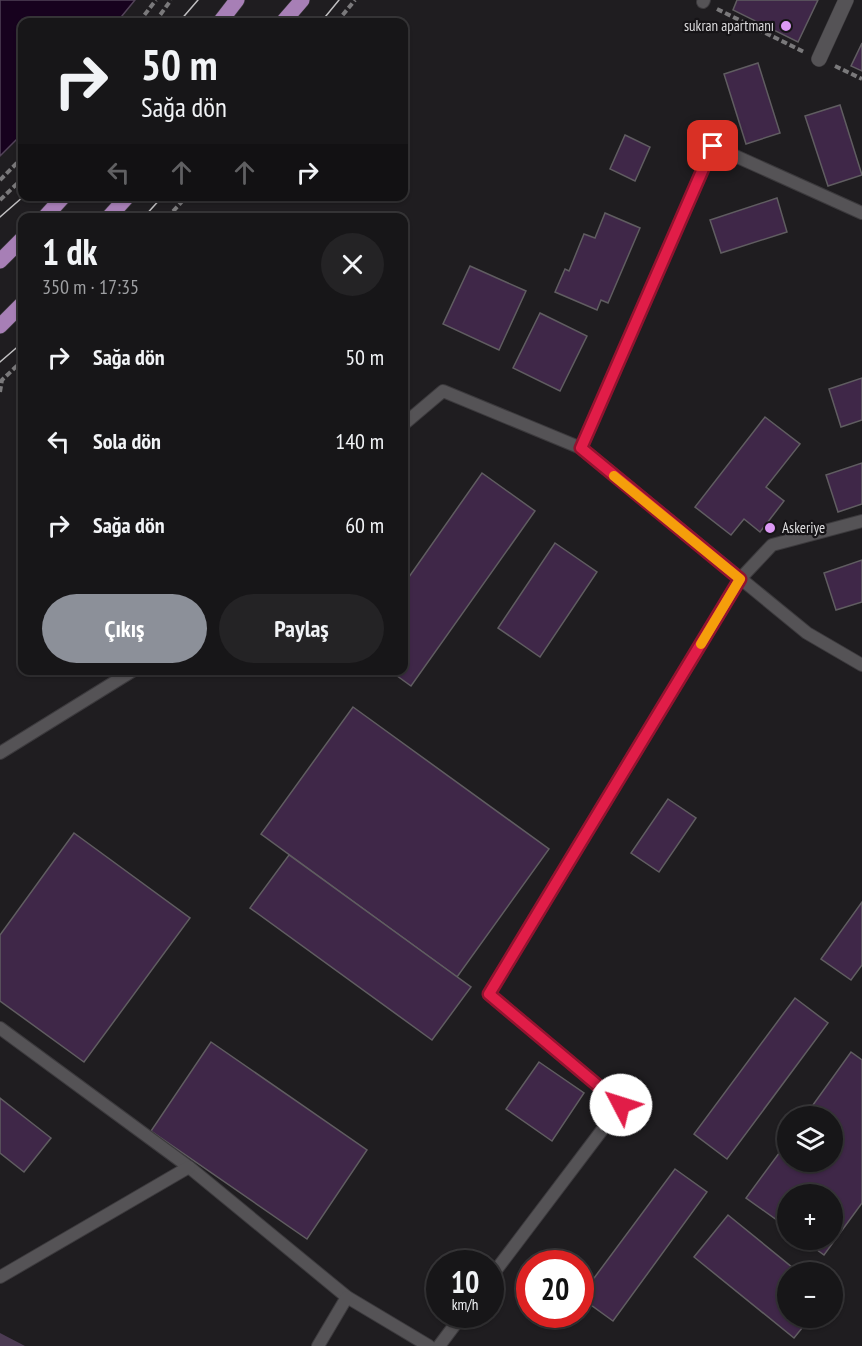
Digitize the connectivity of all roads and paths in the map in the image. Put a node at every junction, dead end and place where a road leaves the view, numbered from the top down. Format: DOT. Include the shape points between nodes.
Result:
graph roads {
  1 [pos="156,0"];
  2 [pos="171,0"];
  3 [pos="237,0"];
  4 [pos="302,0"];
  5 [pos="355,0"];
  6 [pos="846,0"];
  7 [pos="703,1"];
  8 [pos="142,18"];
  9 [pos="158,18"];
  10 [pos="223,18"];
  11 [pos="286,18"];
  12 [pos="340,18"];
  13 [pos="819,59"];
  14 [pos="862,79"];
  15 [pos="18,162"];
  16 [pos="0,180"];
  17 [pos="18,183"];
  18 [pos="0,200"];
  19 [pos="59,201"];
  20 [pos="123,201"];
  21 [pos="182,201"];
  22 [pos="49,213"];
  23 [pos="113,213"];
  24 [pos="172,213"];
  25 [pos="862,213"];
  26 [pos="18,243"];
  27 [pos="0,261"];
  28 [pos="18,308"];
  29 [pos="0,326"];
  30 [pos="18,365"];
  31 [pos="0,392"];
  32 [pos="408,421"];
  33 [pos="581,448"];
  34 [pos="862,521"];
  35 [pos="740,579"];
  36 [pos="862,665"];
  37 [pos="126,675"];
  38 [pos="0,753"];
  39 [pos="0,1028"];
  40 [pos="189,1167"];
  41 [pos="504,1260"];
  42 [pos="0,1277"];
  43 [pos="346,1297"];
  44 [pos="453,1328"];
  45 [pos="318,1346"];
  46 [pos="429,1346"];
  47 [pos="439,1346"];
  1 -- 8 [label="path"];
  2 -- 9 [label="path"];
  3 -- 10 [label="main road"];
  4 -- 11 [label="main road"];
  5 -- 12 [label="path"];
  6 -- 13 [label="street"];
  7 -- 13 [label="path"];
  13 -- 14 [label="path"];
  15 -- 16 [label="path"];
  17 -- 18 [label="path"];
  19 -- 22 [label="main road"];
  20 -- 23 [label="main road"];
  21 -- 24 [label="path"];
  25 -- 33 [label="lane" via="713,146"];
  26 -- 27 [label="main road"];
  28 -- 29 [label="main road"];
  30 -- 31 [label="path" via="2,380"];
  32 -- 33 [label="lane" via="443,391"];
  33 -- 35 [label="lane"];
  34 -- 35 [label="lane" via="772,545"];
  35 -- 36 [label="lane" via="807,633"];
  35 -- 41 [label="lane" via="489,994 621,1105"];
  37 -- 38 [label="lane"];
  39 -- 40 [label="lane"];
  40 -- 42 [label="lane"];
  40 -- 43 [label="lane"];
  43 -- 45 [label="lane"];
  43 -- 46 [label="lane"];
  44 -- 47 [label="lane"];
}
